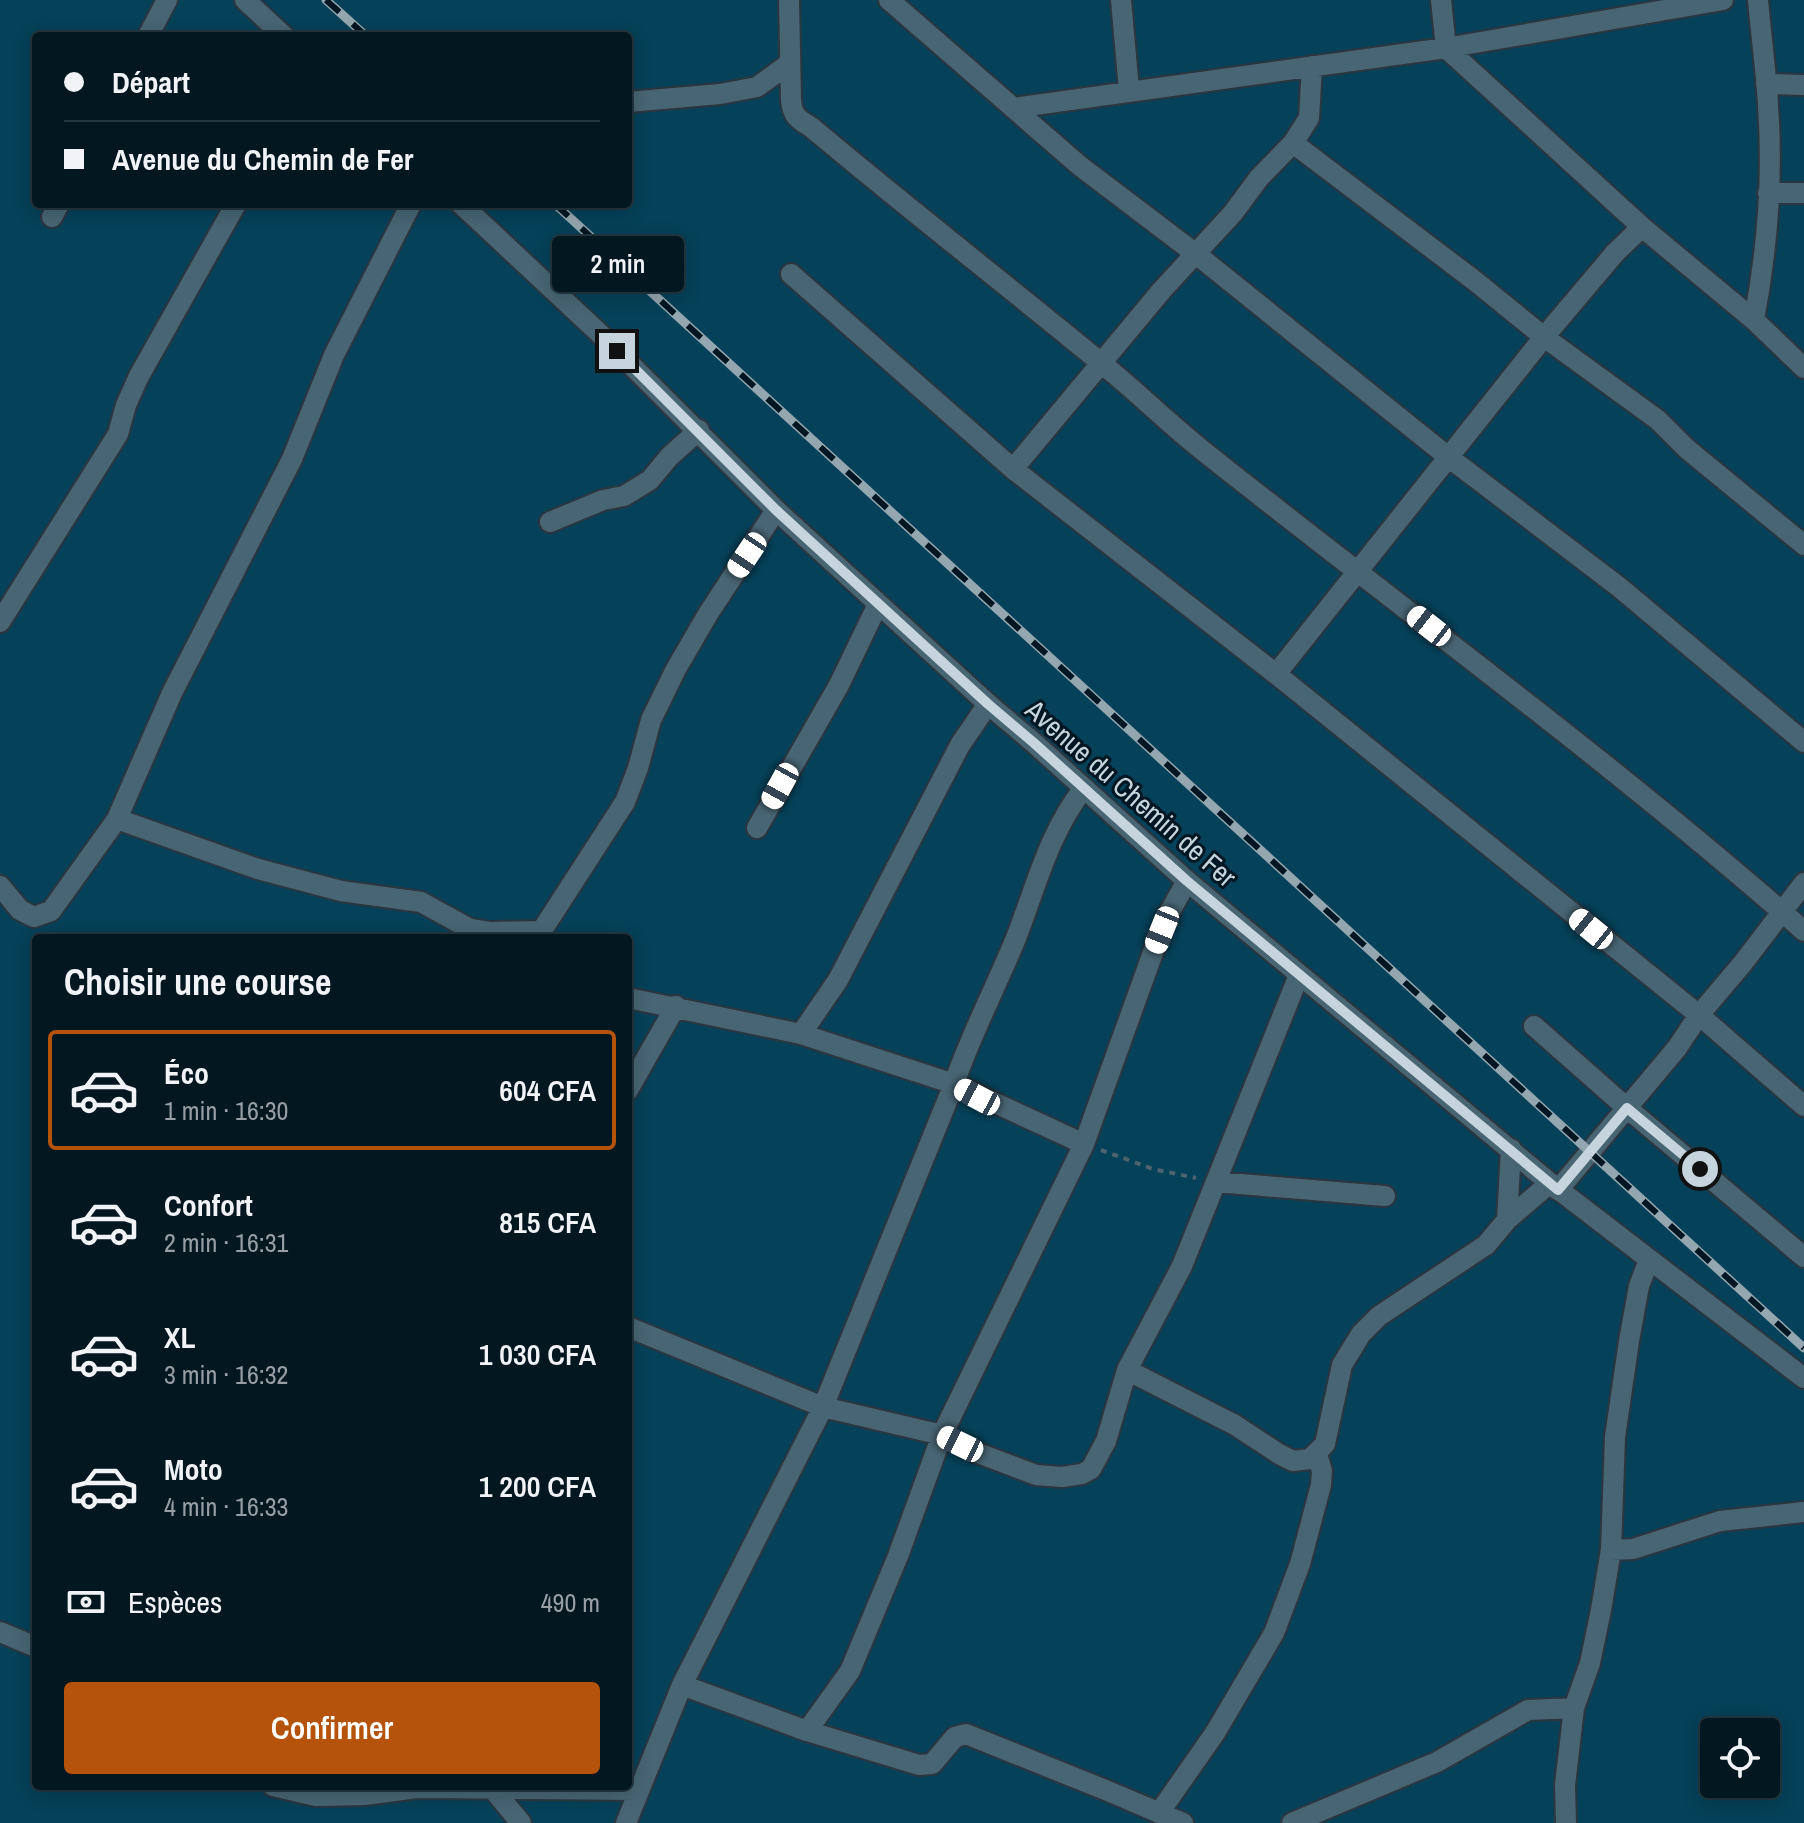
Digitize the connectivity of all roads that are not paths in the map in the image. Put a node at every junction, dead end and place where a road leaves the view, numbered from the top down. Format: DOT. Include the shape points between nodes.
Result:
graph roads {
  1 [pos="167,0"];
  2 [pos="245,0"];
  3 [pos="789,0"];
  4 [pos="889,0"];
  5 [pos="1121,0"];
  6 [pos="1441,0"];
  7 [pos="1723,0"];
  8 [pos="1758,0"];
  9 [pos="150,32"];
  10 [pos="280,32"];
  11 [pos="1446,48"];
  12 [pos="790,63"];
  13 [pos="1312,66"];
  14 [pos="1766,84"];
  15 [pos="1804,85"];
  16 [pos="1129,90"];
  17 [pos="632,102"];
  18 [pos="1013,108"];
  19 [pos="1293,143"];
  20 [pos="1768,193"];
  21 [pos="1804,193"];
  22 [pos="234,208"];
  23 [pos="409,208"];
  24 [pos="465,208"];
  25 [pos="1642,227"];
  26 [pos="1196,254"];
  27 [pos="791,274"];
  28 [pos="1754,320"];
  29 [pos="1544,337"];
  30 [pos="1102,363"];
  31 [pos="1804,368"];
  32 [pos="699,430"];
  33 [pos="1447,456"];
  34 [pos="1013,469"];
  35 [pos="776,510"];
  36 [pos="550,522"];
  37 [pos="1804,545"];
  38 [pos="1358,570"];
  39 [pos="878,604"];
  40 [pos="0,622"];
  41 [pos="1276,674"];
  42 [pos="988,704"];
  43 [pos="1804,742"];
  44 [pos="1084,788"];
  45 [pos="117,819"];
  46 [pos="757,828"];
  47 [pos="1187,881"];
  48 [pos="1804,883"];
  49 [pos="0,886"];
  50 [pos="1782,912"];
  51 [pos="1804,931"];
  52 [pos="538,934"];
  53 [pos="1299,975"];
  54 [pos="632,999"];
  55 [pos="676,1006"];
  56 [pos="1699,1015"];
  57 [pos="1534,1026"];
  58 [pos="801,1034"];
  59 [pos="632,1083"];
  60 [pos="954,1084"];
  61 [pos="1804,1106"];
  62 [pos="1627,1108"];
  63 [pos="1084,1144"];
  64 [pos="1511,1149"];
  65 [pos="1216,1182"];
  66 [pos="1554,1187"];
  67 [pos="1385,1196"];
  68 [pos="1507,1220"];
  69 [pos="1804,1257"];
  70 [pos="1649,1260"];
  71 [pos="632,1329"];
  72 [pos="1127,1370"];
  73 [pos="1804,1378"];
  74 [pos="823,1407"];
  75 [pos="942,1435"];
  76 [pos="1317,1454"];
  77 [pos="1804,1512"];
  78 [pos="1611,1550"];
  79 [pos="0,1632"];
  80 [pos="32,1645"];
  81 [pos="682,1685"];
  82 [pos="1574,1708"];
  83 [pos="807,1731"];
  84 [pos="290,1790"];
  85 [pos="402,1790"];
  86 [pos="494,1790"];
  87 [pos="632,1790"];
  88 [pos="637,1790"];
  89 [pos="1172,1819"];
  90 [pos="521,1823"];
  91 [pos="626,1823"];
  92 [pos="1292,1823"];
  93 [pos="1566,1823"];
  1 -- 9 [label="street"];
  2 -- 10 [label="street"];
  3 -- 12 [label="street"];
  4 -- 18 [label="street"];
  5 -- 16 [label="street"];
  6 -- 11 [label="street"];
  7 -- 11 [label="street"];
  8 -- 14 [label="street"];
  11 -- 13 [label="street"];
  11 -- 25 [label="street"];
  12 -- 17 [label="street" via="757,87"];
  12 -- 30 [label="street" via="797,119"];
  13 -- 16 [label="street"];
  13 -- 19 [label="street" via="1309,118"];
  14 -- 15 [label="street"];
  14 -- 20 [label="street"];
  16 -- 18 [label="street"];
  18 -- 26 [label="street"];
  19 -- 26 [label="street"];
  19 -- 29 [label="street"];
  20 -- 21 [label="street"];
  20 -- 28 [label="street"];
  22 -- 40 [label="street" via="139,376 118,434"];
  23 -- 45 [label="street" via="334,355 292,459 172,693"];
  24 -- 32 [label="street, Avenue du Chemin de Fer"];
  25 -- 28 [label="street"];
  25 -- 29 [label="street"];
  26 -- 30 [label="street"];
  26 -- 33 [label="street"];
  27 -- 34 [label="street"];
  28 -- 31 [label="street"];
  29 -- 33 [label="street"];
  29 -- 37 [label="street" via="1658,420"];
  30 -- 34 [label="street"];
  30 -- 38 [label="street" via="1199,448"];
  32 -- 35 [label="street, Avenue du Chemin de Fer"];
  32 -- 36 [label="street" via="650,480 624,496"];
  33 -- 38 [label="street"];
  33 -- 43 [label="street" via="1619,587"];
  34 -- 41 [label="street"];
  35 -- 39 [label="street, Avenue du Chemin de Fer"];
  35 -- 52 [label="street" via="676,669 651,720 625,802"];
  38 -- 41 [label="street"];
  38 -- 50 [label="street"];
  39 -- 42 [label="street, Avenue du Chemin de Fer"];
  39 -- 46 [label="street" via="839,685"];
  41 -- 56 [label="street"];
  42 -- 44 [label="street, Avenue du Chemin de Fer"];
  42 -- 58 [label="street" via="960,745 838,980"];
  44 -- 47 [label="street, Avenue du Chemin de Fer"];
  44 -- 60 [label="street" via="1054,836"];
  45 -- 49 [label="street" via="51,911 34,917 20,910"];
  45 -- 52 [label="street" via="258,869 341,891 421,902 470,929"];
  47 -- 53 [label="street, Avenue du Chemin de Fer"];
  47 -- 63 [label="street" via="1155,947"];
  48 -- 50 [label="street"];
  50 -- 51 [label="street"];
  50 -- 56 [label="street"];
  53 -- 64 [label="street, Avenue du Chemin de Fer"];
  53 -- 65 [label="street"];
  54 -- 55 [label="street"];
  55 -- 58 [label="street"];
  55 -- 59 [label="street"];
  56 -- 61 [label="street"];
  56 -- 62 [label="street"];
  57 -- 62 [label="street"];
  58 -- 60 [label="street"];
  60 -- 63 [label="street"];
  60 -- 74 [label="street"];
  62 -- 66 [label="street"];
  62 -- 69 [label="street"];
  63 -- 75 [label="street"];
  64 -- 66 [label="street, Avenue du Chemin de Fer"];
  64 -- 68 [label="street"];
  65 -- 67 [label="street"];
  65 -- 72 [label="street" via="1182,1266"];
  66 -- 68 [label="street"];
  66 -- 70 [label="street, Avenue du Chemin de Fer"];
  68 -- 76 [label="street" via="1486,1245 1379,1316 1361,1334 1342,1365 1325,1444"];
  70 -- 73 [label="street, Avenue du Chemin de Fer"];
  70 -- 78 [label="street" via="1639,1286 1617,1424"];
  71 -- 74 [label="street"];
  72 -- 75 [label="street" via="1106,1441 1091,1469 1082,1474 1036,1475"];
  72 -- 76 [label="street" via="1293,1461"];
  74 -- 75 [label="street"];
  74 -- 81 [label="street"];
  75 -- 83 [label="street" via="850,1671"];
  76 -- 89 [label="street" via="1321,1485 1274,1633"];
  77 -- 78 [label="street" via="1720,1521 1633,1549"];
  78 -- 82 [label="street" via="1590,1663"];
  79 -- 80 [label="street"];
  81 -- 83 [label="street"];
  81 -- 88 [label="street"];
  82 -- 92 [label="street" via="1528,1710 1437,1762"];
  82 -- 93 [label="street"];
  83 -- 89 [label="street" via="919,1765 932,1764 955,1737 966,1734"];
  84 -- 85 [label="street" via="316,1796"];
  86 -- 90 [label="street"];
  87 -- 88 [label="street"];
  88 -- 91 [label="street"];
}
